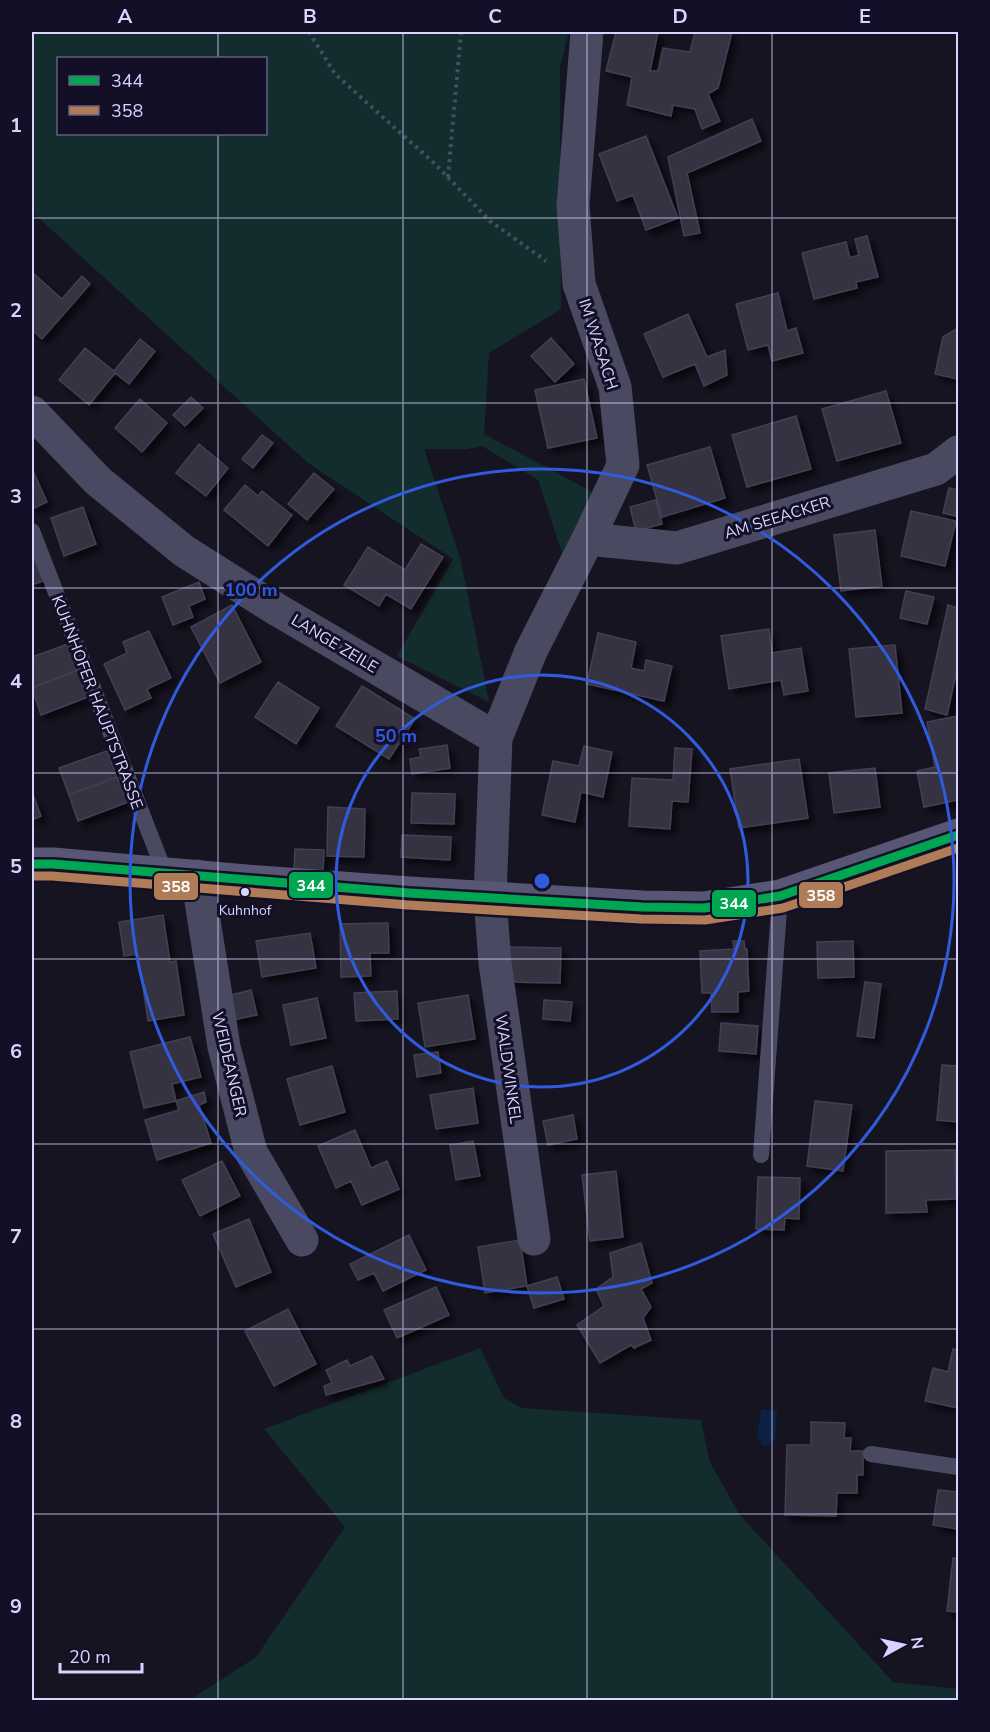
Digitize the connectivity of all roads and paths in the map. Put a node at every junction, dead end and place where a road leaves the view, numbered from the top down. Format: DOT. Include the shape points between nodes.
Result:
graph roads {
  1 [pos="309,32"];
  2 [pos="461,32"];
  3 [pos="587,32"];
  4 [pos="448,178"];
  5 [pos="579,284"];
  6 [pos="32,412"];
  7 [pos="958,452"];
  8 [pos="32,531"];
  9 [pos="588,538"];
  10 [pos="496,738"];
  11 [pos="956,841"];
  12 [pos="32,864"];
  13 [pos="165,873"];
  14 [pos="197,876"];
  15 [pos="780,896"];
  16 [pos="490,898"];
  17 [pos="761,1155"];
  18 [pos="534,1239"];
  19 [pos="302,1240"];
  20 [pos="871,1454"];
  21 [pos="958,1467"];
  1 -- 4 [label="path" via="335,74"];
  2 -- 4 [label="path"];
  3 -- 5 [label="street, IM WASACH" via="573,206"];
  4 -- 5 [label="path" via="490,221"];
  5 -- 9 [label="street, IM WASACH" via="615,387 623,465"];
  6 -- 10 [label="street, LANGE ZEILE" via="98,481 184,551"];
  7 -- 9 [label="street, AM SEEACKER" via="936,469 677,548"];
  8 -- 13 [label="lane, KUHNHOFER HAUPTSTRASSE"];
  9 -- 10 [label="street, IM WASACH" via="531,651"];
  10 -- 16 [label="street"];
  11 -- 15 [label="street"];
  12 -- 13 [label="street"];
  13 -- 14 [label="street"];
  14 -- 16 [label="street"];
  14 -- 19 [label="street, WEIDEANGER" via="224,1047 251,1152"];
  15 -- 16 [label="street" via="704,908"];
  15 -- 17 [label="lane"];
  16 -- 18 [label="street, WALDWINKEL" via="495,963"];
  20 -- 21 [label="lane"];
}
